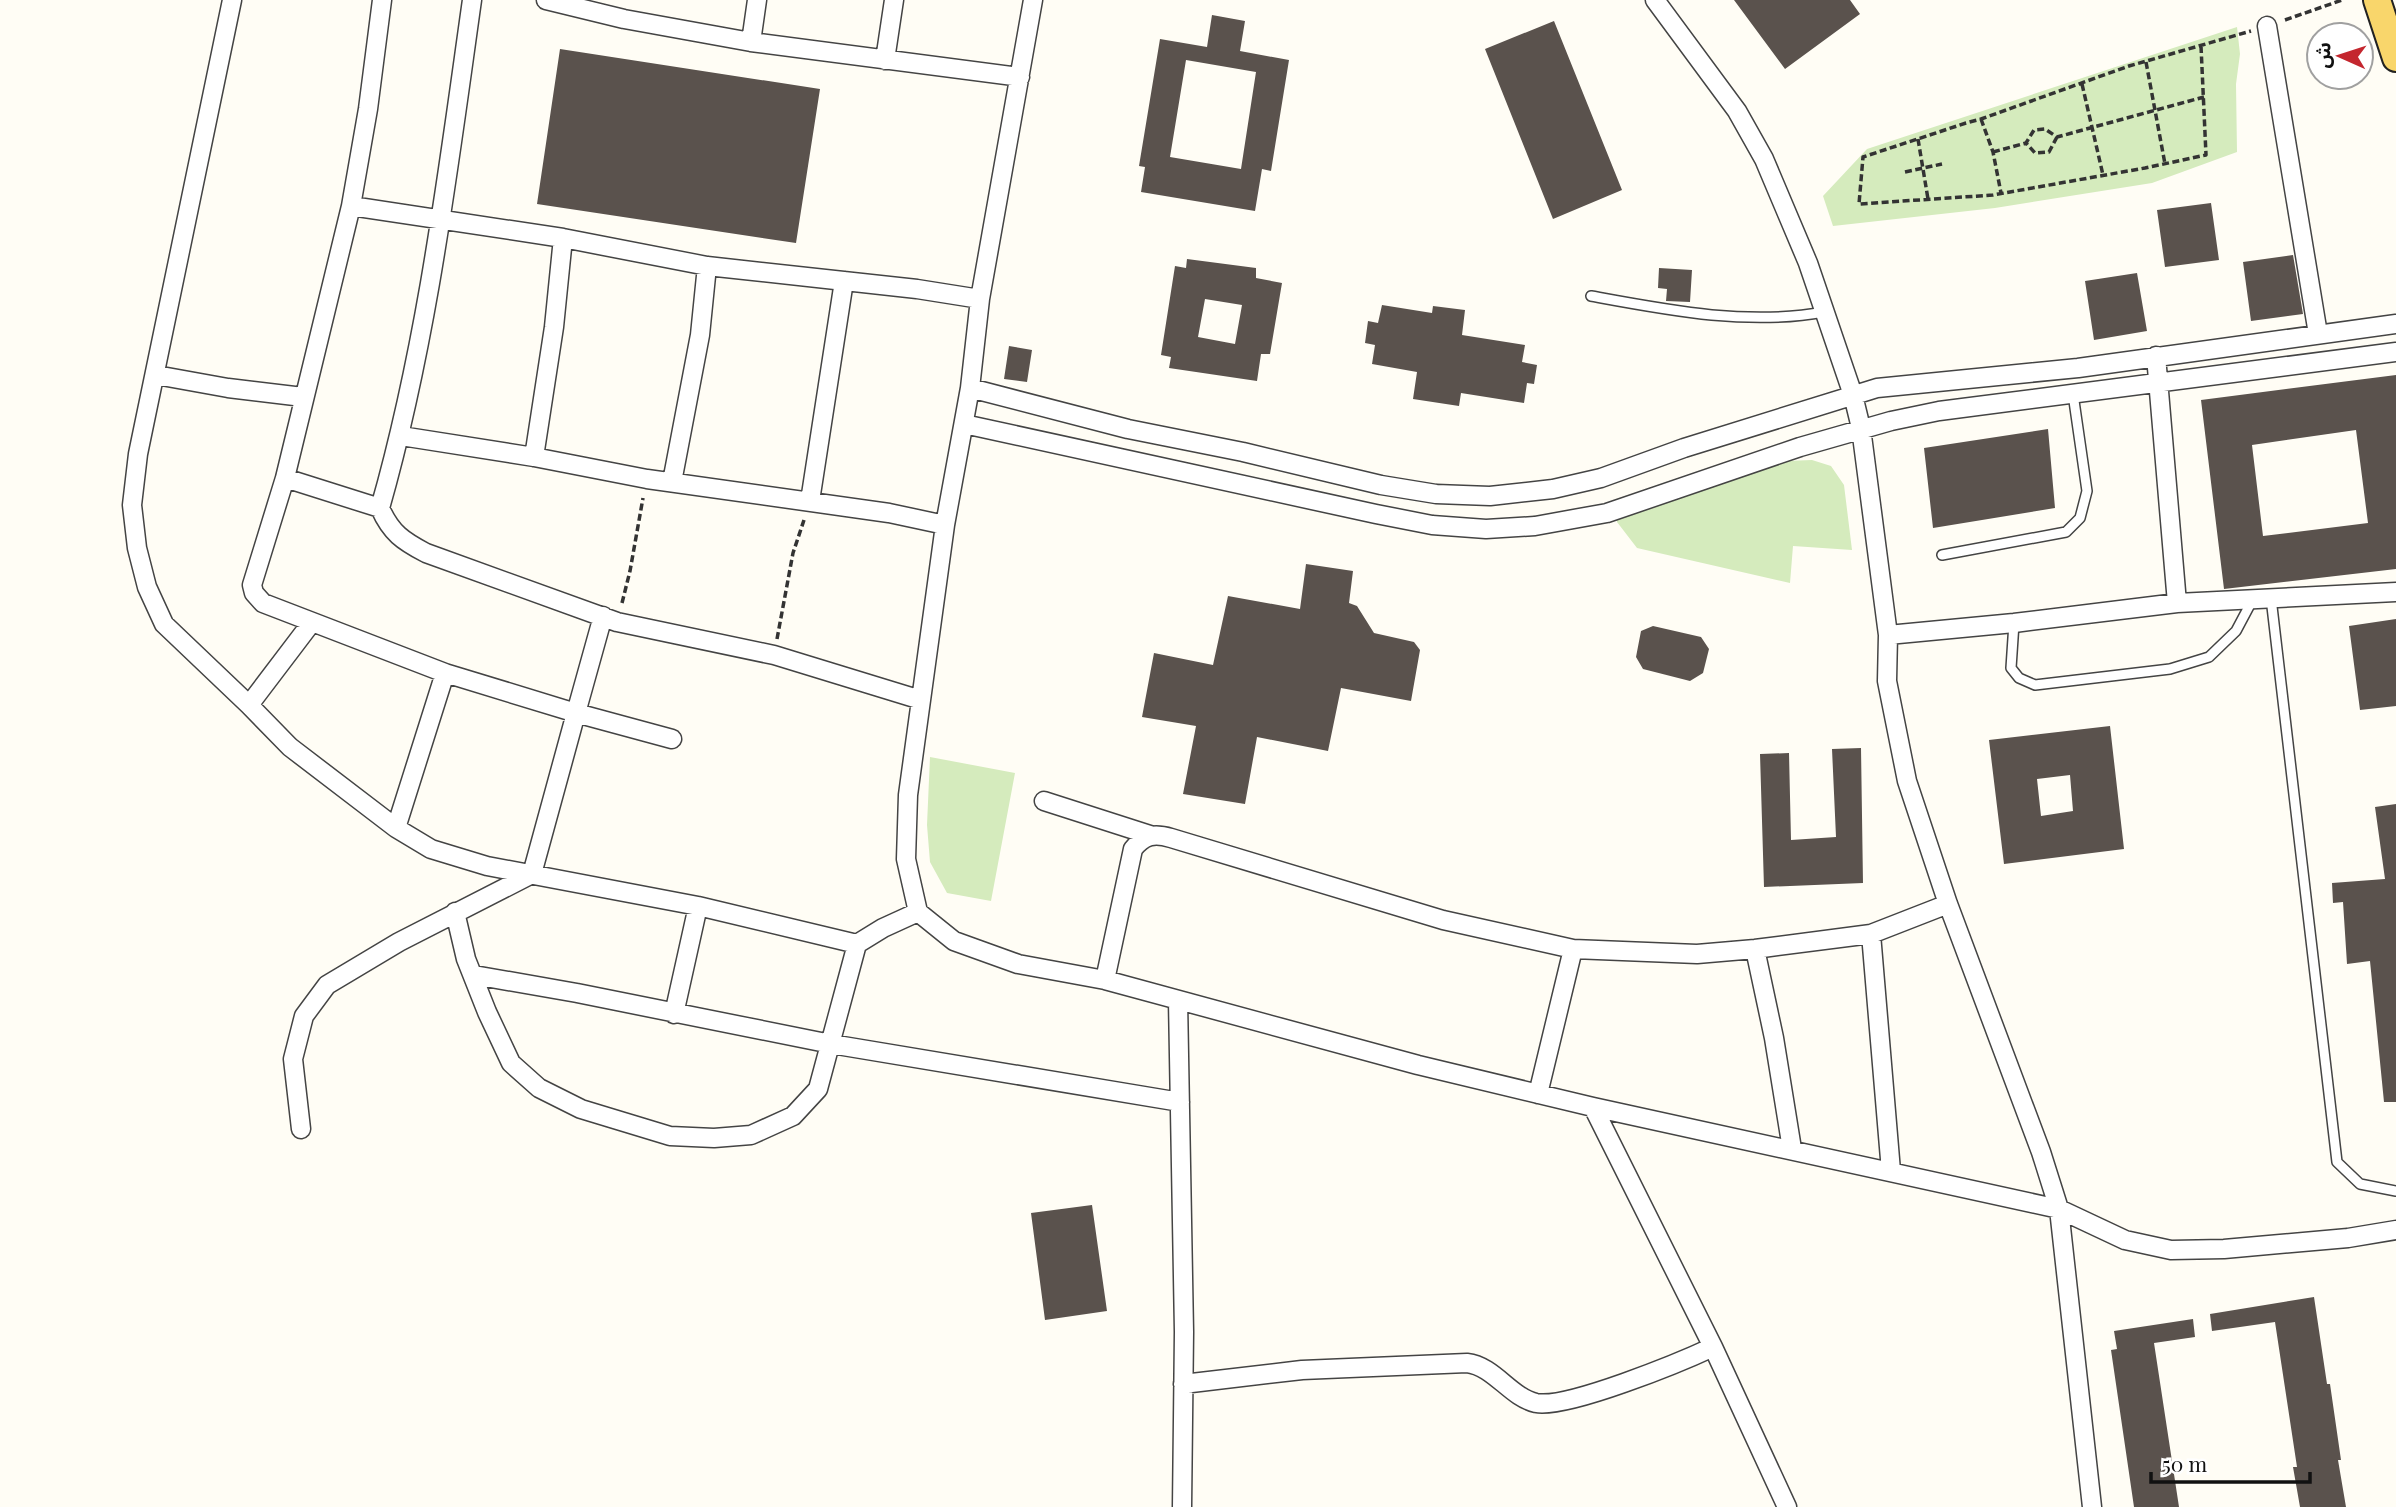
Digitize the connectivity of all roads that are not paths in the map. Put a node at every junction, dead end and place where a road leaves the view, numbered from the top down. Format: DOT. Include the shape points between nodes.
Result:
graph roads {
  1 [pos="232,0"];
  2 [pos="382,0"];
  3 [pos="472,0"];
  4 [pos="546,0"];
  5 [pos="626,0"];
  6 [pos="757,0"];
  7 [pos="894,0"];
  8 [pos="1033,0"];
  9 [pos="1655,0"];
  10 [pos="2377,0"];
  11 [pos="624,19"];
  12 [pos="2266,26"];
  13 [pos="751,42"];
  14 [pos="2396,58"];
  15 [pos="885,60"];
  16 [pos="1020,77"];
  17 [pos="351,206"];
  18 [pos="441,219"];
  19 [pos="563,238"];
  20 [pos="707,266"];
  21 [pos="845,281"];
  22 [pos="1591,296"];
  23 [pos="980,299"];
  24 [pos="1824,312"];
  25 [pos="2396,324"];
  26 [pos="2318,334"];
  27 [pos="2396,352"];
  28 [pos="2156,356"];
  29 [pos="156,375"];
  30 [pos="2160,383"];
  31 [pos="970,388"];
  32 [pos="2073,394"];
  33 [pos="1853,395"];
  34 [pos="303,397"];
  35 [pos="964,424"];
  36 [pos="1861,428"];
  37 [pos="401,436"];
  38 [pos="534,457"];
  39 [pos="285,478"];
  40 [pos="672,482"];
  41 [pos="1381,485"];
  42 [pos="810,501"];
  43 [pos="380,508"];
  44 [pos="1376,514"];
  45 [pos="945,525"];
  46 [pos="1942,555"];
  47 [pos="2396,592"];
  48 [pos="2262,599"];
  49 [pos="2177,603"];
  50 [pos="610,619"];
  51 [pos="312,622"];
  52 [pos="2014,624"];
  53 [pos="1888,635"];
  54 [pos="444,673"];
  55 [pos="921,700"];
  56 [pos="249,705"];
  57 [pos="576,713"];
  58 [pos="672,738"];
  59 [pos="1044,801"];
  60 [pos="396,828"];
  61 [pos="1150,835"];
  62 [pos="532,874"];
  63 [pos="1948,904"];
  64 [pos="698,906"];
  65 [pos="455,912"];
  66 [pos="918,912"];
  67 [pos="1871,934"];
  68 [pos="857,944"];
  69 [pos="1573,949"];
  70 [pos="1755,949"];
  71 [pos="474,975"];
  72 [pos="1105,980"];
  73 [pos="1178,1000"];
  74 [pos="674,1013"];
  75 [pos="831,1044"];
  76 [pos="1538,1094"];
  77 [pos="1180,1102"];
  78 [pos="1593,1107"];
  79 [pos="301,1129"];
  80 [pos="1791,1149"];
  81 [pos="1891,1171"];
  82 [pos="2396,1191"];
  83 [pos="2059,1209"];
  84 [pos="2396,1230"];
  85 [pos="1713,1347"];
  86 [pos="1183,1384"];
  87 [pos="1181,1507"];
  88 [pos="1787,1507"];
  89 [pos="2092,1507"];
  1 -- 29 [label="street"];
  2 -- 17 [label="street"];
  3 -- 18 [label="street"];
  4 -- 11 [label="street"];
  5 -- 11 [label="street"];
  6 -- 13 [label="street"];
  7 -- 15 [label="street"];
  8 -- 16 [label="street"];
  9 -- 24 [label="street" via="1724,92 1764,159"];
  10 -- 14 [label="main road"];
  11 -- 13 [label="street"];
  12 -- 26 [label="street"];
  13 -- 15 [label="street"];
  15 -- 16 [label="street"];
  16 -- 23 [label="street"];
  17 -- 18 [label="street"];
  17 -- 34 [label="street"];
  18 -- 19 [label="street"];
  18 -- 37 [label="street"];
  19 -- 20 [label="street"];
  19 -- 38 [label="street"];
  20 -- 21 [label="street"];
  20 -- 40 [label="street" via="700,335"];
  21 -- 23 [label="street"];
  21 -- 42 [label="street"];
  22 -- 24 [label="lane" via="1689,313 1798,317"];
  23 -- 31 [label="street"];
  24 -- 33 [label="street"];
  25 -- 26 [label="street"];
  26 -- 28 [label="street"];
  27 -- 30 [label="street"];
  28 -- 30 [label="street"];
  28 -- 33 [label="street" via="1877,388"];
  29 -- 34 [label="street"];
  29 -- 56 [label="street" via="132,505 147,587 164,624"];
  30 -- 32 [label="street"];
  30 -- 49 [label="street"];
  31 -- 35 [label="street"];
  31 -- 41 [label="street" via="1128,429"];
  32 -- 36 [label="street" via="1939,411"];
  32 -- 46 [label="lane" via="2087,491 2080,517 2066,532"];
  33 -- 36 [label="street"];
  33 -- 41 [label="street" via="1601,478 1553,489 1490,496"];
  34 -- 39 [label="street"];
  35 -- 44 [label="street"];
  35 -- 45 [label="street"];
  36 -- 44 [label="street" via="1607,513 1535,526 1432,525"];
  36 -- 53 [label="street"];
  37 -- 38 [label="street"];
  37 -- 43 [label="street"];
  38 -- 40 [label="street"];
  39 -- 43 [label="street"];
  39 -- 51 [label="street" via="252,585 263,603"];
  40 -- 42 [label="street"];
  41 -- 44 [label="street"];
  42 -- 45 [label="street"];
  43 -- 50 [label="street" via="389,527 426,553"];
  45 -- 55 [label="street"];
  47 -- 48 [label="street"];
  48 -- 49 [label="street"];
  48 -- 52 [label="lane" via="2209,657 2170,669 2035,685 2019,678 2011,668"];
  48 -- 82 [label="lane" via="2337,1162 2360,1185"];
  49 -- 52 [label="street"];
  50 -- 55 [label="street" via="774,655"];
  50 -- 57 [label="street"];
  51 -- 54 [label="street"];
  51 -- 56 [label="street"];
  52 -- 53 [label="street"];
  53 -- 63 [label="street" via="1887,681 1904,770"];
  54 -- 57 [label="street"];
  54 -- 60 [label="street"];
  55 -- 66 [label="street" via="908,795 906,859"];
  56 -- 60 [label="street" via="290,747"];
  57 -- 58 [label="street"];
  57 -- 62 [label="street"];
  59 -- 61 [label="street"];
  60 -- 62 [label="street" via="431,849"];
  61 -- 69 [label="street" via="1443,920"];
  61 -- 72 [label="street" via="1133,849"];
  62 -- 64 [label="street"];
  62 -- 65 [label="street"];
  63 -- 67 [label="street"];
  63 -- 83 [label="street"];
  64 -- 68 [label="street"];
  64 -- 74 [label="street"];
  65 -- 71 [label="street"];
  65 -- 79 [label="street" via="327,985 304,1016 293,1059"];
  66 -- 68 [label="street"];
  66 -- 72 [label="street" via="954,941 1018,964"];
  67 -- 70 [label="street"];
  67 -- 81 [label="street"];
  68 -- 75 [label="street"];
  69 -- 70 [label="street" via="1696,954"];
  69 -- 76 [label="street"];
  70 -- 80 [label="street"];
  71 -- 74 [label="street"];
  71 -- 75 [label="street" via="511,1063 539,1088 581,1109 670,1136 751,1135 793,1116 818,1089"];
  72 -- 73 [label="street"];
  73 -- 76 [label="street"];
  73 -- 77 [label="street"];
  74 -- 75 [label="street"];
  75 -- 77 [label="street"];
  76 -- 78 [label="street"];
  77 -- 86 [label="street"];
  78 -- 80 [label="street"];
  78 -- 85 [label="street"];
  80 -- 81 [label="street"];
  81 -- 83 [label="street"];
  83 -- 84 [label="street" via="2125,1240 2171,1250 2348,1238"];
  83 -- 89 [label="street"];
  85 -- 86 [label="street" via="1678,1364 1549,1404 1533,1402 1483,1368 1467,1363 1302,1370"];
  85 -- 88 [label="street"];
  86 -- 87 [label="street"];
}
